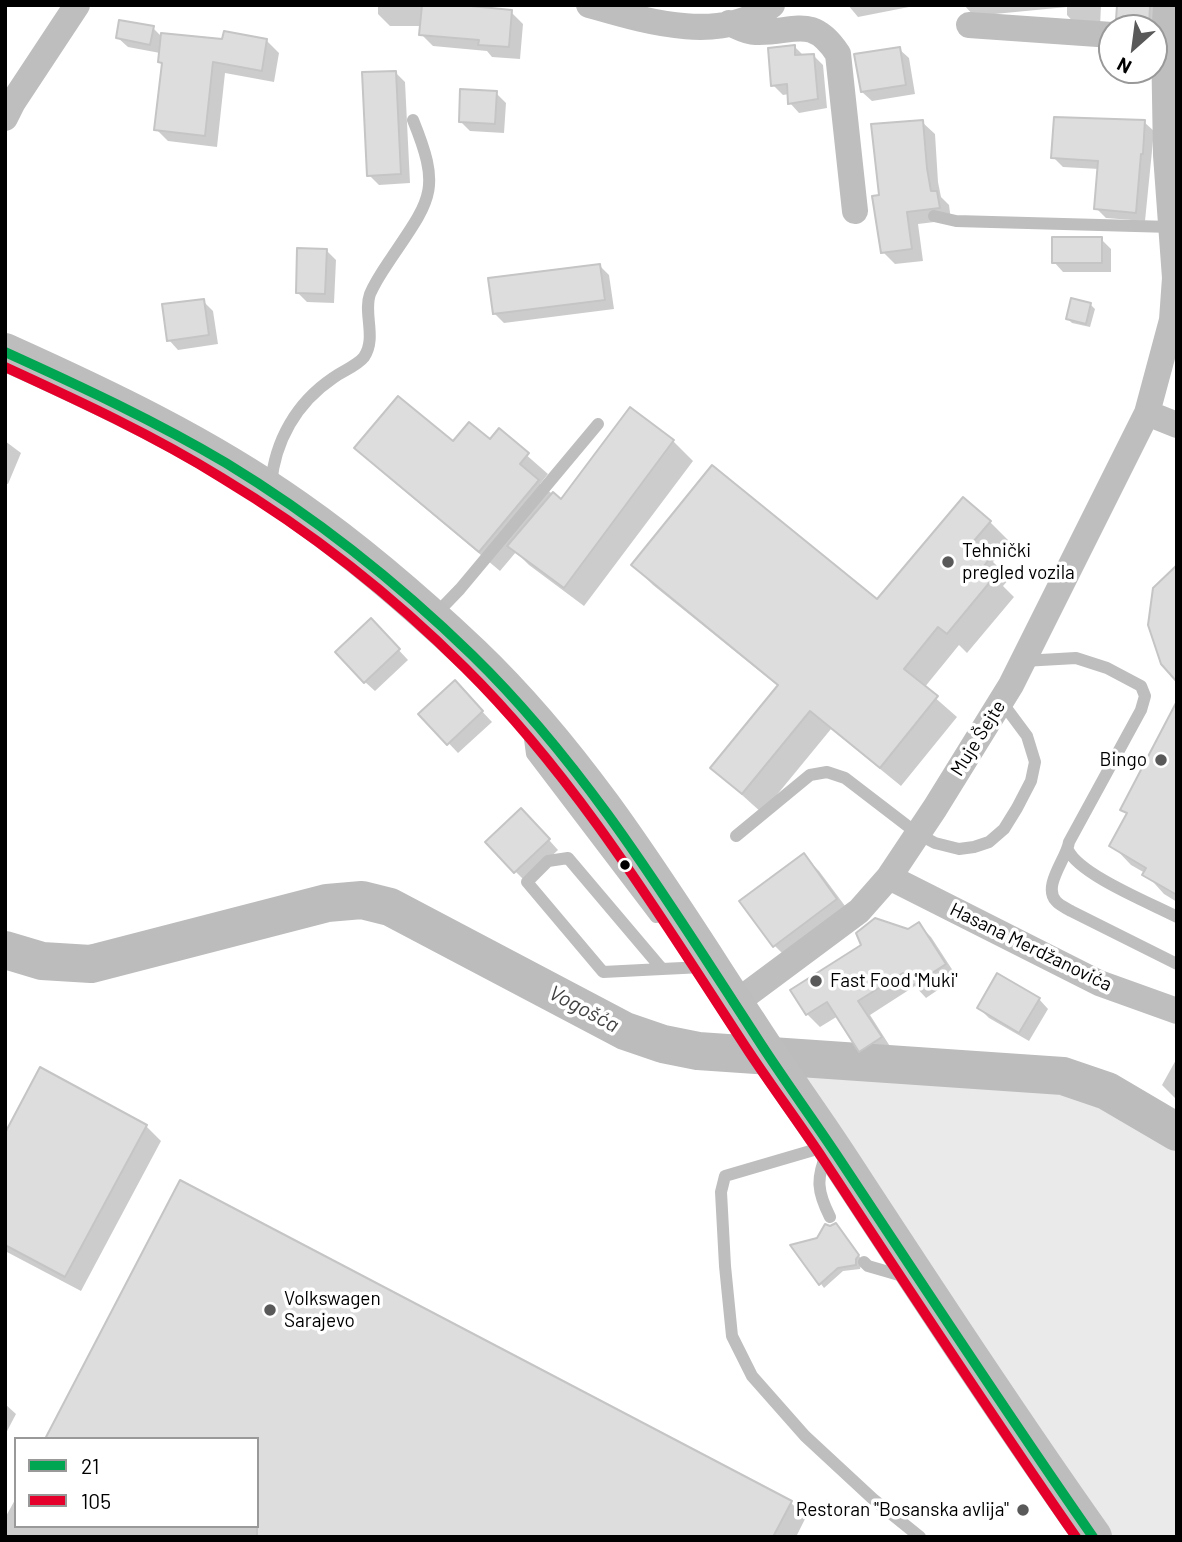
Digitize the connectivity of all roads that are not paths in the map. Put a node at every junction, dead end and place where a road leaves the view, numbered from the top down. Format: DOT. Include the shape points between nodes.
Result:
graph roads {
  1 [pos="77,5"];
  2 [pos="589,5"];
  3 [pos="772,5"];
  4 [pos="729,23"];
  5 [pos="969,25"];
  6 [pos="1098,34"];
  7 [pos="1162,84"];
  8 [pos="5,118"];
  9 [pos="413,120"];
  10 [pos="855,211"];
  11 [pos="934,216"];
  12 [pos="1171,227"];
  13 [pos="5,352"];
  14 [pos="1147,413"];
  15 [pos="598,424"];
  16 [pos="1177,425"];
  17 [pos="270,492"];
  18 [pos="432,619"];
  19 [pos="1023,661"];
  20 [pos="1001,701"];
  21 [pos="918,834"];
  22 [pos="736,836"];
  23 [pos="1068,850"];
  24 [pos="889,877"];
  25 [pos="1177,917"];
  26 [pos="1177,964"];
  27 [pos="711,966"];
  28 [pos="662,969"];
  29 [pos="734,1004"];
  30 [pos="1177,1011"];
  31 [pos="830,1145"];
  32 [pos="830,1217"];
  33 [pos="864,1262"];
  34 [pos="919,1281"];
  35 [pos="920,1537"];
  36 [pos="1093,1537"];
  1 -- 8 [label="street"];
  2 -- 4 [label="street" via="684,28"];
  3 -- 4 [label="street" via="758,16"];
  4 -- 10 [label="street" via="753,32 808,29 827,37 838,54"];
  5 -- 6 [label="street"];
  7 -- 12 [label="street, Muje Šejte"];
  9 -- 17 [label="lane" via="431,181 426,201 369,297 370,341 364,357 310,396 293,416 273,462"];
  11 -- 12 [label="lane" via="956,221"];
  12 -- 14 [label="street, Muje Šejte" via="1172,320"];
  13 -- 17 [label="main road" via="158,426"];
  14 -- 16 [label="street"];
  14 -- 19 [label="street, Muje Šejte"];
  15 -- 18 [label="lane"];
  17 -- 18 [label="main road" via="374,568"];
  18 -- 27 [label="main road" via="526,710 592,791"];
  19 -- 20 [label="street, Muje Šejte"];
  19 -- 23 [label="lane" via="1076,658 1107,668 1141,687 1145,695"];
  20 -- 21 [label="street, Muje Šejte"];
  20 -- 21 [label="lane" via="1027,736 1034,754 1031,781 1017,808 997,837 974,847 947,847"];
  21 -- 22 [label="lane" via="845,778 827,772 810,775"];
  21 -- 24 [label="street, Muje Šejte"];
  23 -- 25 [label="lane" via="1088,871"];
  23 -- 26 [label="lane" via="1053,881 1056,901"];
  24 -- 29 [label="street, Muje Šejte" via="859,911"];
  24 -- 30 [label="street, Hasana Merdžanovića" via="1099,983"];
  27 -- 28 [label="lane"];
  27 -- 29 [label="main road"];
  28 -- 28 [label="lane" via="568,858 548,861 527,882 603,972"];
  29 -- 31 [label="main road"];
  31 -- 32 [label="lane" via="819,1173 821,1199"];
  31 -- 34 [label="main road"];
  31 -- 35 [label="lane" via="724,1176 724,1266 732,1336 752,1377 805,1436"];
  33 -- 34 [label="lane"];
  34 -- 36 [label="main road"];
}
